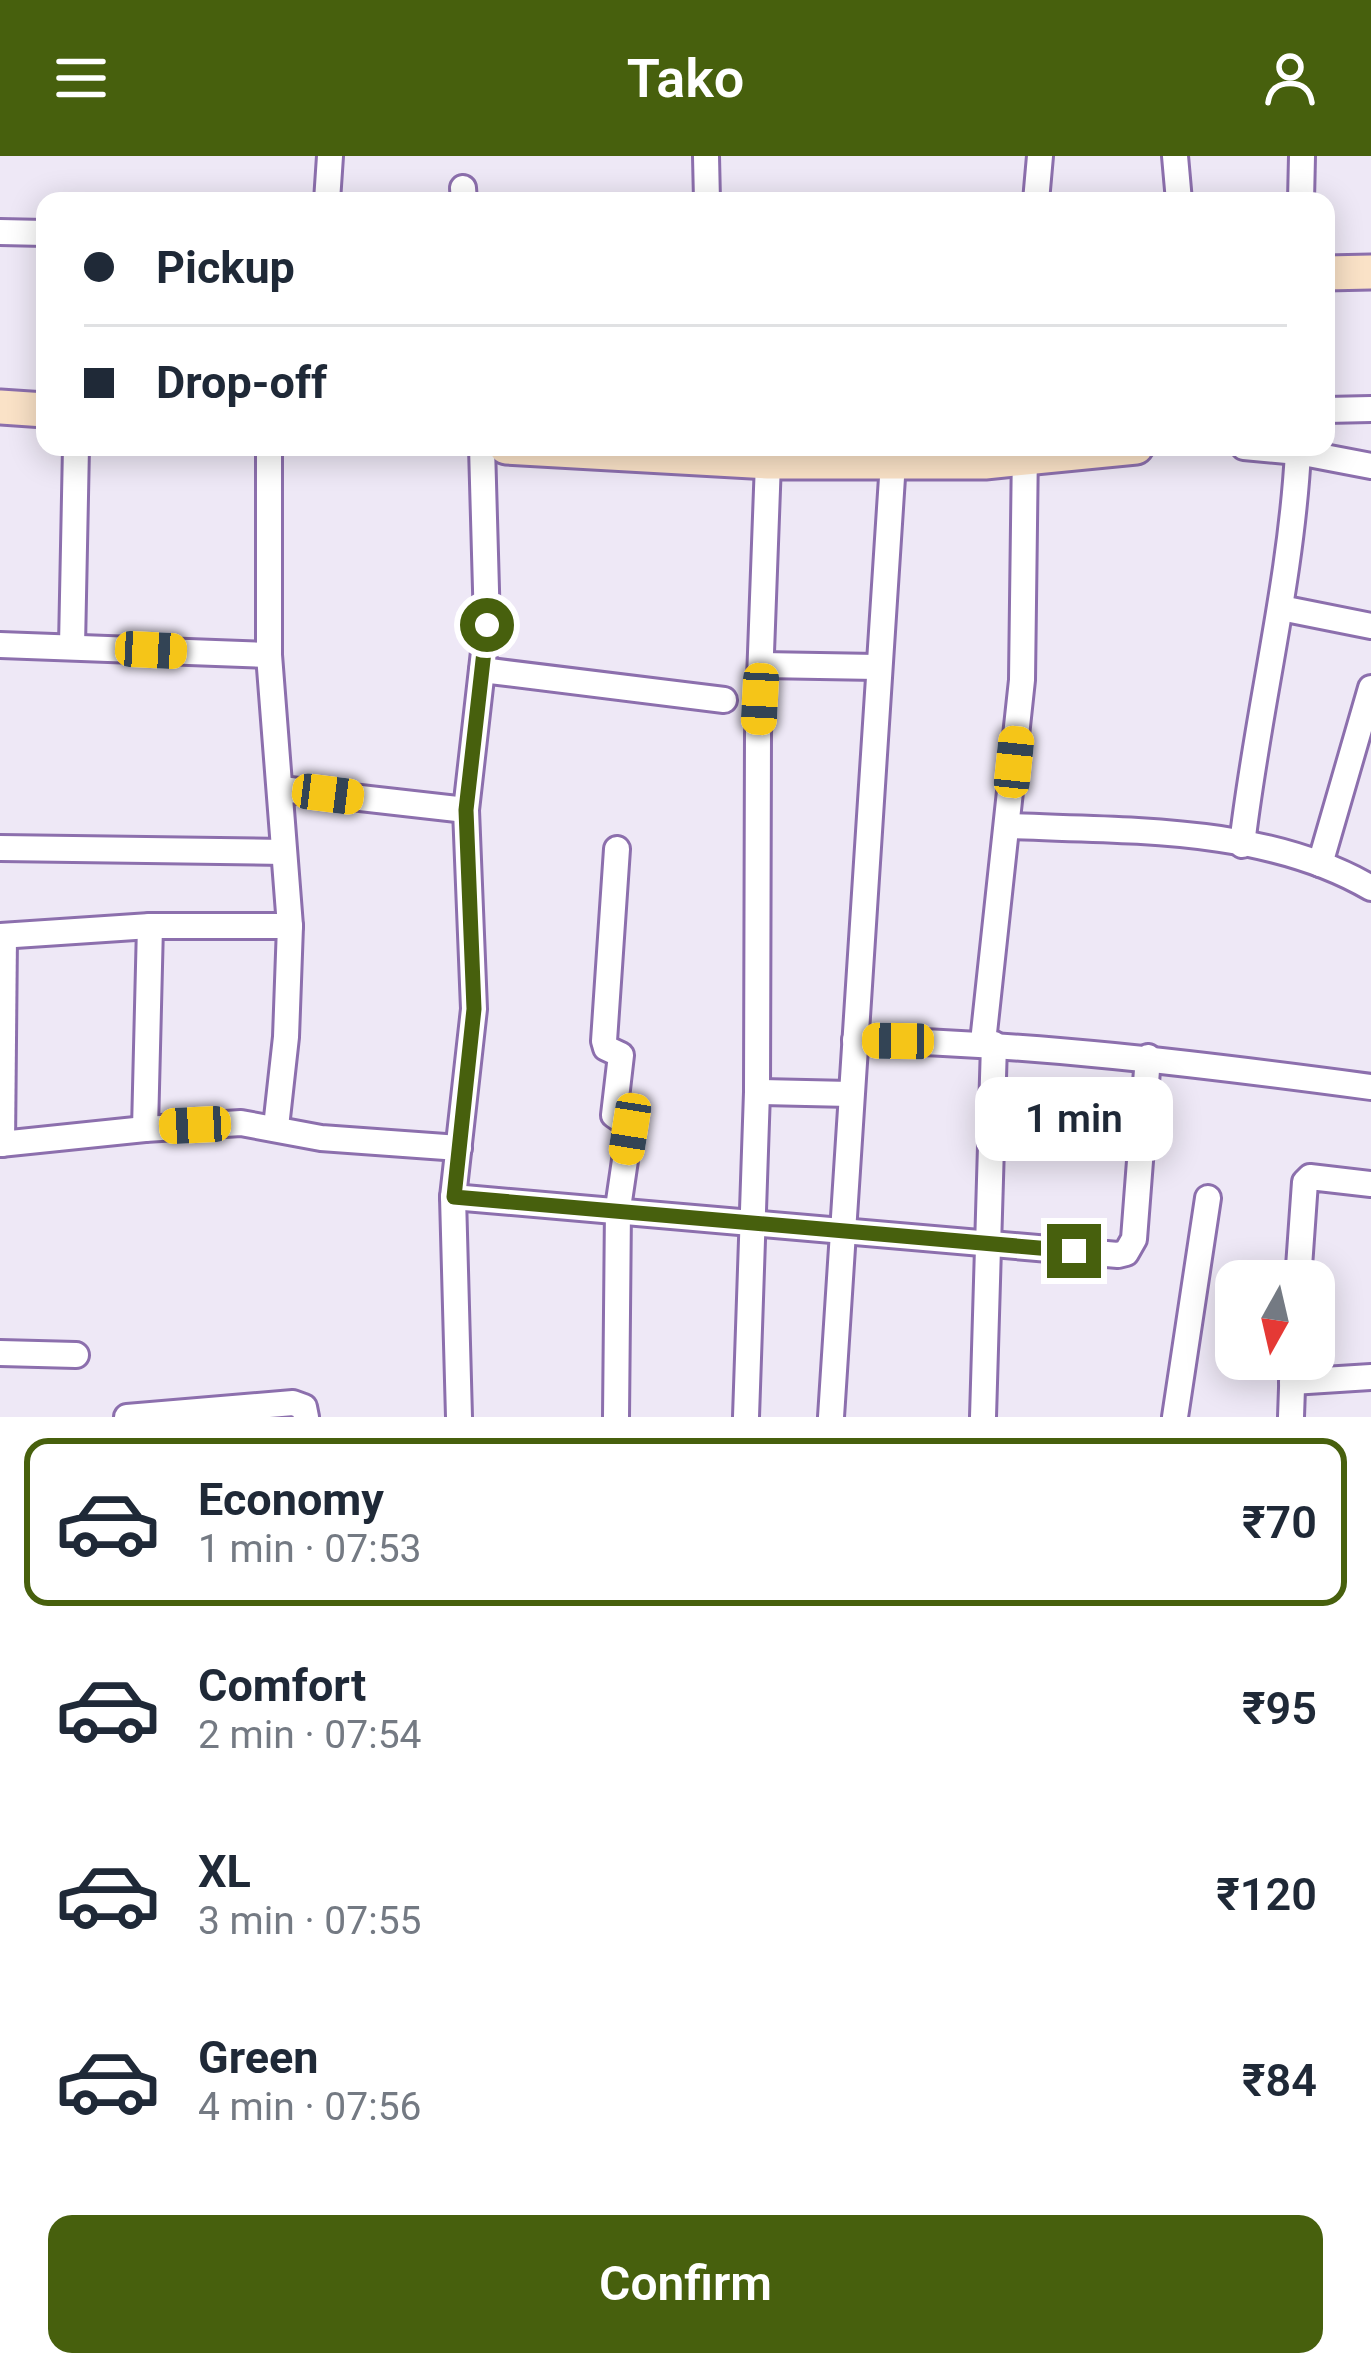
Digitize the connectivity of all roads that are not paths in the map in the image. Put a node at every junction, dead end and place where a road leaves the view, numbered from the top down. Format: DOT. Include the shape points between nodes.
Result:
graph roads {
  1 [pos="330,156"];
  2 [pos="706,156"];
  3 [pos="1040,156"];
  4 [pos="1175,156"];
  5 [pos="1302,156"];
  6 [pos="328,192"];
  7 [pos="707,192"];
  8 [pos="1037,192"];
  9 [pos="1178,192"];
  10 [pos="1301,192"];
  11 [pos="0,232"];
  12 [pos="36,233"];
  13 [pos="1371,272"];
  14 [pos="1335,273"];
  15 [pos="0,407"];
  16 [pos="36,409"];
  17 [pos="1371,409"];
  18 [pos="1335,410"];
  19 [pos="76,456"];
  20 [pos="269,456"];
  21 [pos="482,456"];
  22 [pos="727,456"];
  23 [pos="981,456"];
  24 [pos="1025,456"];
  25 [pos="1298,456"];
  26 [pos="1319,456"];
  27 [pos="768,462"];
  28 [pos="893,462"];
  29 [pos="1371,466"];
  30 [pos="1281,608"];
  31 [pos="1371,626"];
  32 [pos="0,645"];
  33 [pos="72,646"];
  34 [pos="269,655"];
  35 [pos="762,665"];
  36 [pos="877,668"];
  37 [pos="482,670"];
  38 [pos="1370,695"];
  39 [pos="724,700"];
  40 [pos="281,789"];
  41 [pos="466,810"];
  42 [pos="1007,826"];
  43 [pos="1242,844"];
  44 [pos="0,848"];
  45 [pos="617,849"];
  46 [pos="284,852"];
  47 [pos="1321,864"];
  48 [pos="1371,888"];
  49 [pos="150,926"];
  50 [pos="290,926"];
  51 [pos="2,936"];
  52 [pos="855,1040"];
  53 [pos="2,1042"];
  54 [pos="989,1043"];
  55 [pos="1148,1057"];
  56 [pos="1371,1087"];
  57 [pos="757,1092"];
  58 [pos="850,1094"];
  59 [pos="276,1127"];
  60 [pos="145,1129"];
  61 [pos="1,1144"];
  62 [pos="459,1148"];
  63 [pos="1371,1184"];
  64 [pos="454,1197"];
  65 [pos="1208,1198"];
  66 [pos="618,1208"];
  67 [pos="751,1225"];
  68 [pos="840,1233"];
  69 [pos="986,1243"];
  70 [pos="1300,1260"];
  71 [pos="0,1353"];
  72 [pos="76,1355"];
  73 [pos="1335,1374"];
  74 [pos="1371,1377"];
  75 [pos="1293,1380"];
  76 [pos="127,1417"];
  77 [pos="306,1417"];
  78 [pos="459,1417"];
  79 [pos="616,1417"];
  80 [pos="746,1417"];
  81 [pos="831,1417"];
  82 [pos="983,1417"];
  83 [pos="1175,1417"];
  84 [pos="1291,1417"];
  1 -- 6 [label="street"];
  2 -- 7 [label="street"];
  3 -- 8 [label="street"];
  4 -- 9 [label="street"];
  5 -- 10 [label="street"];
  11 -- 12 [label="street"];
  13 -- 14 [label="street"];
  15 -- 16 [label="street"];
  17 -- 18 [label="street"];
  19 -- 33 [label="street"];
  20 -- 34 [label="street"];
  21 -- 37 [label="street"];
  22 -- 27 [label="street"];
  23 -- 28 [label="street"];
  24 -- 42 [label="street" via="1025,614"];
  25 -- 30 [label="street"];
  26 -- 29 [label="street"];
  27 -- 28 [label="street"];
  27 -- 35 [label="street"];
  28 -- 36 [label="street"];
  30 -- 31 [label="street"];
  30 -- 43 [label="street"];
  32 -- 33 [label="street"];
  33 -- 34 [label="street"];
  34 -- 40 [label="street"];
  35 -- 36 [label="street"];
  35 -- 57 [label="street"];
  36 -- 52 [label="street"];
  37 -- 39 [label="street"];
  37 -- 41 [label="street"];
  38 -- 47 [label="street"];
  40 -- 41 [label="street"];
  40 -- 46 [label="street"];
  41 -- 62 [label="street" via="474,1009"];
  42 -- 43 [label="street" via="1198,833"];
  42 -- 54 [label="street"];
  43 -- 47 [label="street"];
  44 -- 46 [label="street"];
  45 -- 66 [label="street" via="604,1041 621,1055 614,1115 630,1126"];
  46 -- 50 [label="street"];
  47 -- 48 [label="street"];
  49 -- 50 [label="street"];
  49 -- 51 [label="street"];
  49 -- 60 [label="street"];
  50 -- 59 [label="street"];
  51 -- 53 [label="street"];
  52 -- 54 [label="street"];
  52 -- 58 [label="street"];
  53 -- 61 [label="street"];
  54 -- 55 [label="street"];
  54 -- 69 [label="street"];
  55 -- 56 [label="street"];
  55 -- 69 [label="street" via="1132,1247 1118,1255"];
  57 -- 58 [label="street"];
  57 -- 67 [label="street"];
  58 -- 68 [label="street"];
  59 -- 60 [label="street"];
  59 -- 62 [label="street"];
  60 -- 61 [label="street"];
  62 -- 64 [label="street"];
  63 -- 70 [label="street" via="1310,1177"];
  64 -- 66 [label="street"];
  64 -- 78 [label="street"];
  65 -- 83 [label="street"];
  66 -- 67 [label="street"];
  66 -- 79 [label="street"];
  67 -- 68 [label="street"];
  67 -- 80 [label="street"];
  68 -- 69 [label="street"];
  68 -- 81 [label="street"];
  69 -- 82 [label="street"];
  71 -- 72 [label="street"];
  73 -- 74 [label="street"];
  75 -- 84 [label="street"];
  76 -- 77 [label="street" via="293,1403"];
}
